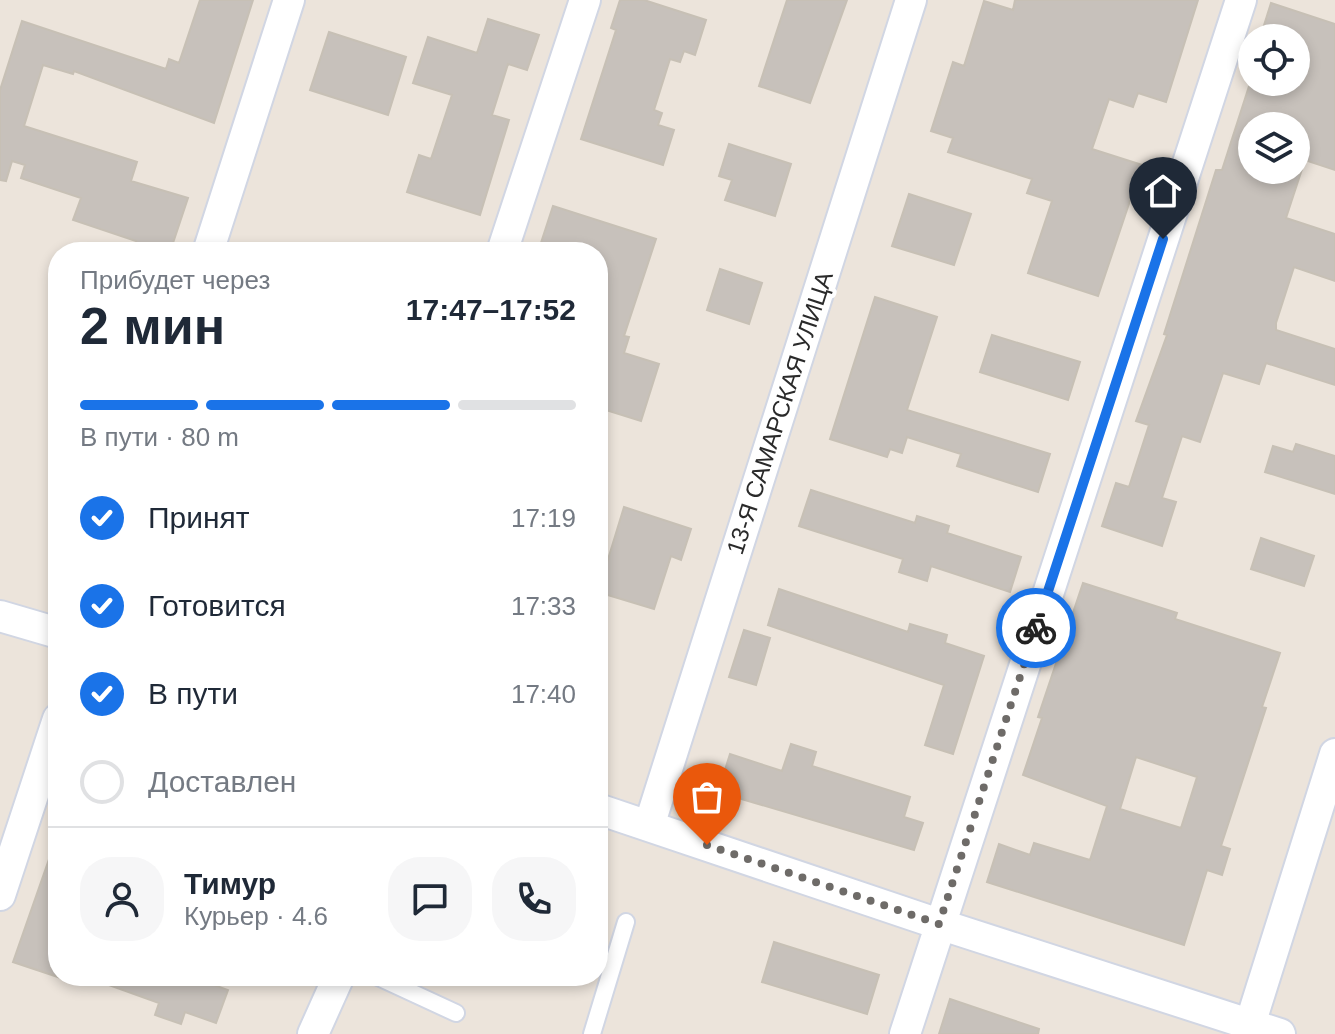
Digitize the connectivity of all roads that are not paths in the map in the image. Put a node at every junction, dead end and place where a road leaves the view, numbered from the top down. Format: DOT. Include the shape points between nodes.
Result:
graph roads {
  1 [pos="289,0"];
  2 [pos="585,0"];
  3 [pos="911,0"];
  4 [pos="1241,0"];
  5 [pos="211,242"];
  6 [pos="505,242"];
  7 [pos="0,616"];
  8 [pos="48,630"];
  9 [pos="48,749"];
  10 [pos="1335,754"];
  11 [pos="608,812"];
  12 [pos="649,826"];
  13 [pos="0,895"];
  14 [pos="626,922"];
  15 [pos="939,924"];
  16 [pos="608,981"];
  17 [pos="335,986"];
  18 [pos="398,986"];
  19 [pos="607,986"];
  20 [pos="456,1013"];
  21 [pos="1247,1029"];
  22 [pos="313,1034"];
  23 [pos="592,1034"];
  24 [pos="905,1034"];
  25 [pos="1280,1034"];
  1 -- 5 [label="street"];
  2 -- 6 [label="street"];
  3 -- 12 [label="street, 13-Я САМАРСКАЯ УЛИЦА"];
  4 -- 15 [label="street"];
  7 -- 8 [label="street"];
  9 -- 13 [label="street"];
  10 -- 21 [label="street"];
  11 -- 12 [label="street"];
  12 -- 15 [label="street"];
  14 -- 16 [label="lane"];
  15 -- 21 [label="street"];
  15 -- 24 [label="street"];
  17 -- 22 [label="street"];
  18 -- 20 [label="lane"];
  19 -- 23 [label="lane"];
  21 -- 25 [label="street"];
}
